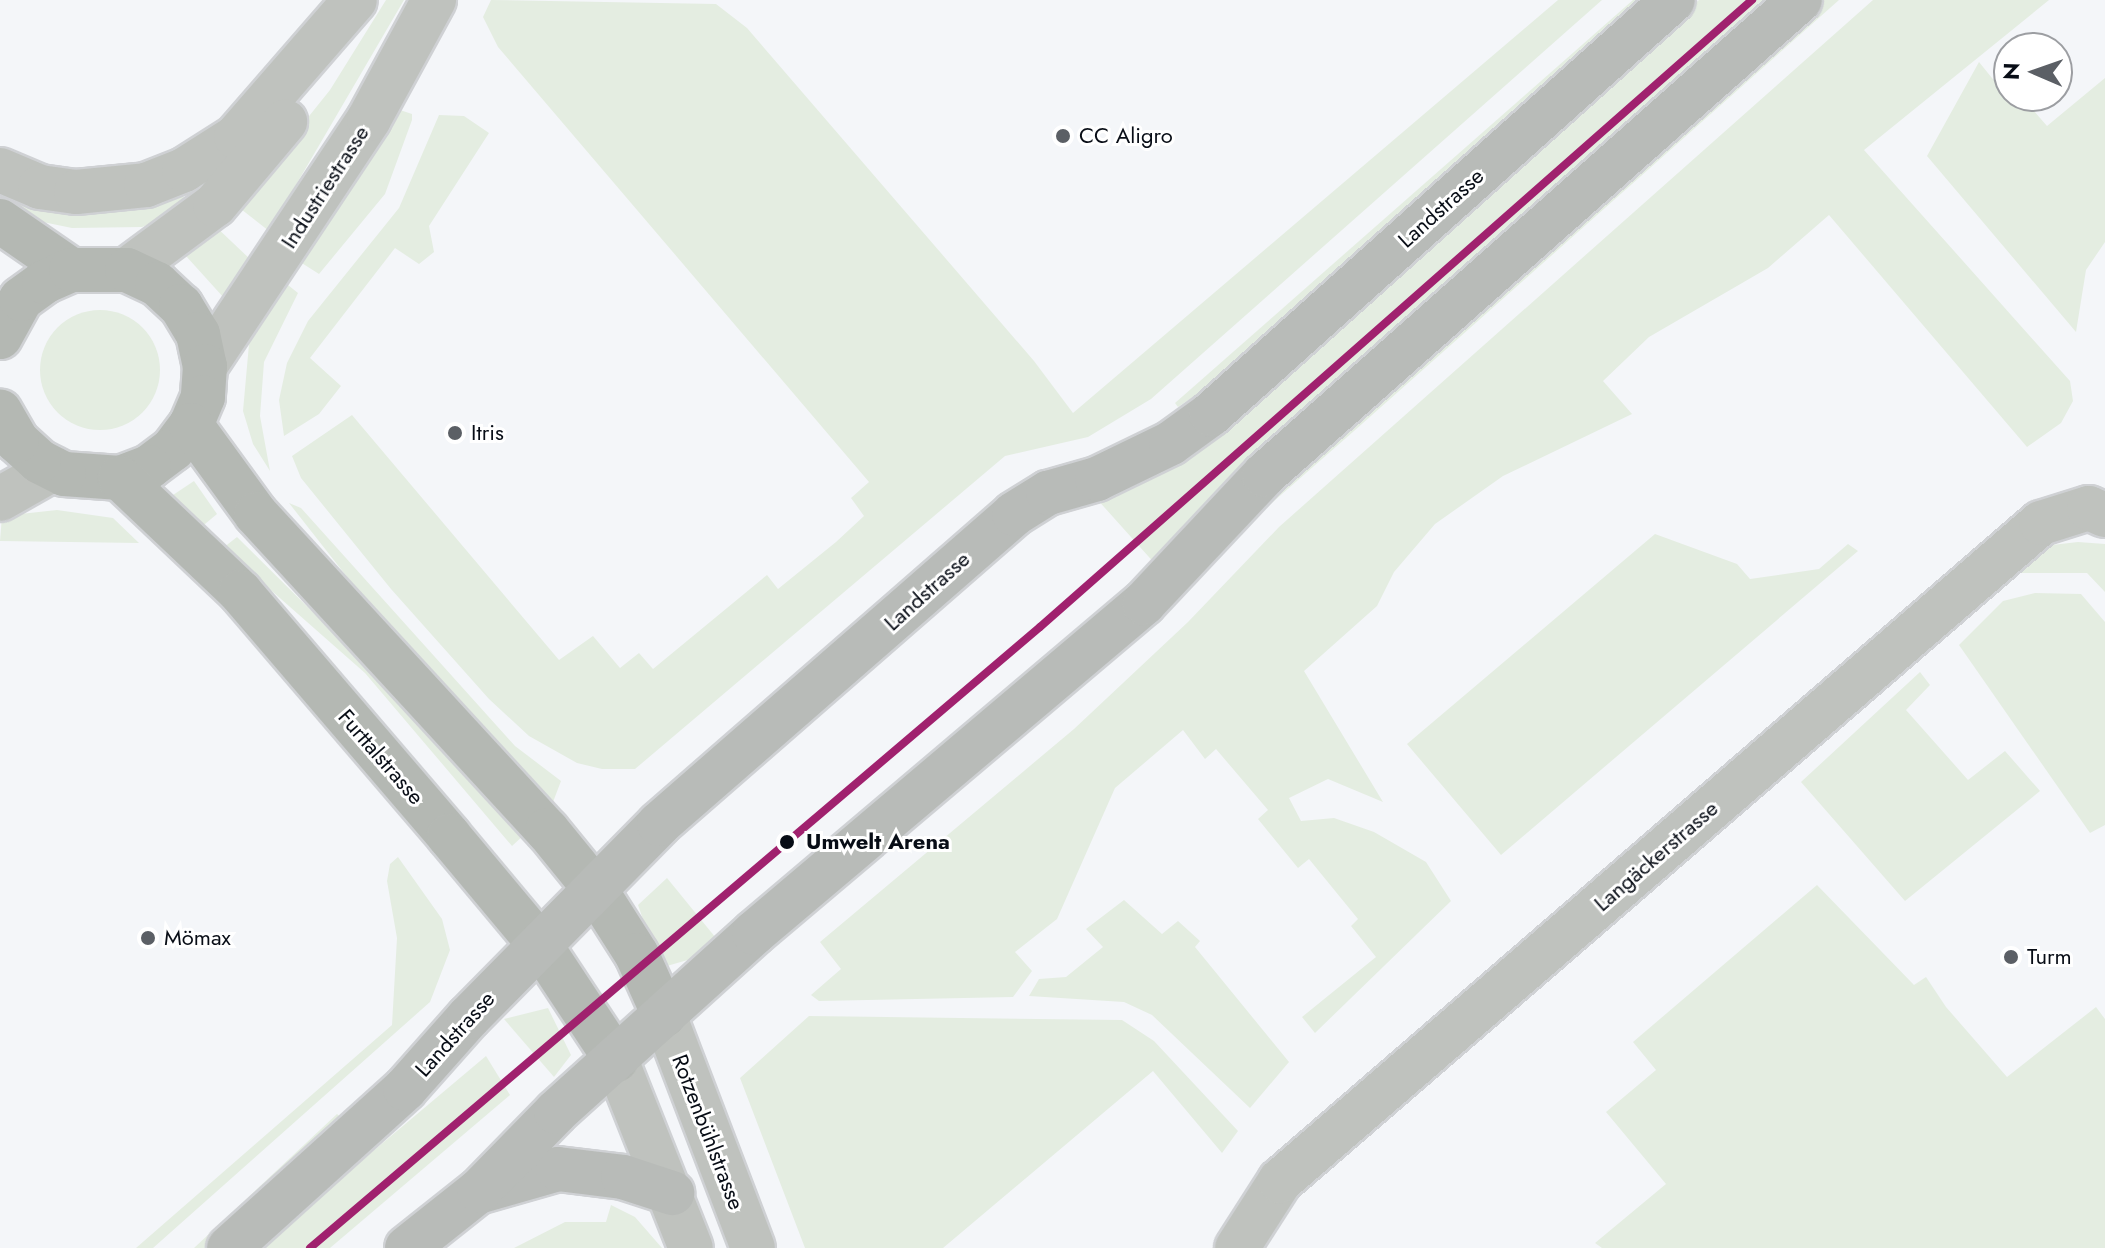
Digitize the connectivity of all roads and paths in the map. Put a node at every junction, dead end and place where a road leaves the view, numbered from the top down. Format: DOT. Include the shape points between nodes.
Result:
graph roads {
  1 [pos="356,0"];
  2 [pos="434,0"];
  3 [pos="1673,0"];
  4 [pos="1800,0"];
  5 [pos="0,170"];
  6 [pos="0,221"];
  7 [pos="71,270"];
  8 [pos="127,270"];
  9 [pos="0,337"];
  10 [pos="205,366"];
  11 [pos="0,412"];
  12 [pos="191,425"];
  13 [pos="53,469"];
  14 [pos="120,478"];
  15 [pos="0,499"];
  16 [pos="2105,515"];
  17 [pos="595,889"];
  18 [pos="540,945"];
  19 [pos="664,1015"];
  20 [pos="616,1060"];
  21 [pos="479,1191"];
  22 [pos="672,1193"];
  23 [pos="229,1248"];
  24 [pos="407,1248"];
  25 [pos="691,1248"];
  26 [pos="753,1248"];
  27 [pos="1237,1248"];
  1 -- 5 [label="street" via="236,137 184,170 146,185 76,192 40,187"];
  1 -- 8 [label="street" via="306,97 215,205"];
  2 -- 10 [label="street, Industriestrasse" via="369,119"];
  3 -- 17 [label="main road, Landstrasse" via="1211,414 1171,443 1097,479 1048,493 1014,514 659,824"];
  4 -- 19 [label="main road" via="1264,475 1144,603"];
  6 -- 7 [label="main road"];
  7 -- 8 [label="main road"];
  7 -- 9 [label="main road" via="21,299"];
  8 -- 10 [label="main road" via="157,284 181,306 198,334"];
  10 -- 12 [label="main road" via="203,397"];
  11 -- 13 [label="main road" via="17,441"];
  12 -- 14 [label="main road" via="173,449 149,467"];
  12 -- 17 [label="main road" via="256,514"];
  13 -- 14 [label="main road" via="92,479"];
  13 -- 15 [label="street"];
  14 -- 18 [label="main road, Furttalstrasse" via="240,592"];
  16 -- 27 [label="street, Langäckerstrasse" via="2089,508 2041,523 1280,1181"];
  17 -- 18 [label="main road, Landstrasse"];
  17 -- 19 [label="main road" via="637,955"];
  18 -- 20 [label="main road, Furttalstrasse"];
  18 -- 23 [label="main road, Landstrasse" via="405,1089"];
  19 -- 20 [label="main road"];
  19 -- 26 [label="street, Rotzenbühlstrasse"];
  20 -- 21 [label="main road"];
  20 -- 22 [label="street"];
  21 -- 22 [label="main road" via="558,1169 623,1177"];
  21 -- 24 [label="main road"];
  22 -- 25 [label="street"];
}
